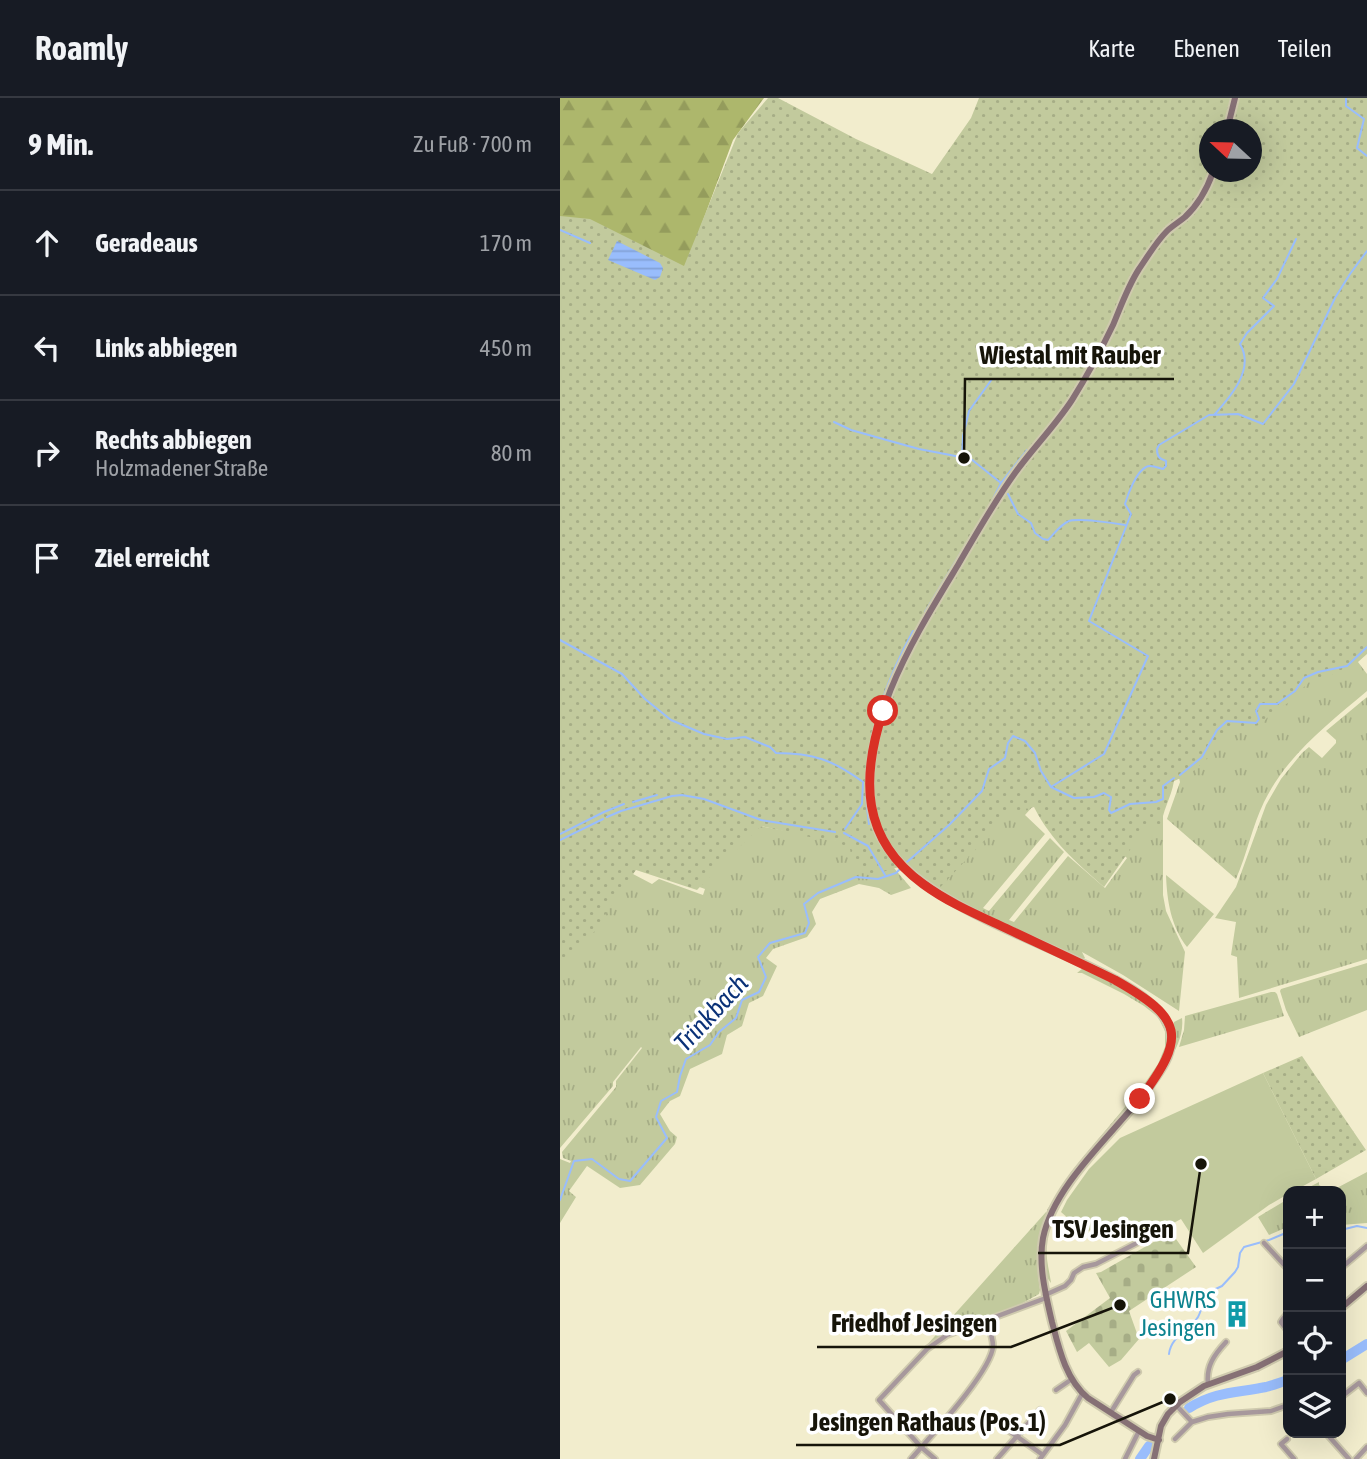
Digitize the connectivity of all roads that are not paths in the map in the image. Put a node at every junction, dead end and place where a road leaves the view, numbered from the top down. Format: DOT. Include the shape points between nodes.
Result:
graph roads {
  1 [pos="1235,98"];
  2 [pos="1230,119"];
  3 [pos="1208,182"];
  4 [pos="1170,1226"];
  5 [pos="1264,1243"];
  6 [pos="1367,1246"];
  7 [pos="1283,1264"];
  8 [pos="1346,1264"];
  9 [pos="1367,1286"];
  10 [pos="1046,1296"];
  11 [pos="1346,1304"];
  12 [pos="986,1320"];
  13 [pos="1226,1342"];
  14 [pos="1283,1354"];
  15 [pos="1138,1373"];
  16 [pos="1072,1379"];
  17 [pos="1208,1385"];
  18 [pos="1056,1390"];
  19 [pos="1346,1392"];
  20 [pos="1367,1393"];
  21 [pos="1082,1394"];
  22 [pos="1176,1405"];
  23 [pos="1283,1407"];
  24 [pos="1040,1410"];
  25 [pos="1111,1412"];
  26 [pos="1192,1422"];
  27 [pos="1001,1425"];
  28 [pos="1140,1431"];
  29 [pos="1017,1436"];
  30 [pos="1330,1438"];
  31 [pos="1175,1439"];
  32 [pos="1287,1439"];
  33 [pos="1159,1440"];
  34 [pos="921,1447"];
  35 [pos="1367,1447"];
  36 [pos="1042,1457"];
  37 [pos="911,1459"];
  38 [pos="935,1459"];
  39 [pos="998,1459"];
  40 [pos="1125,1459"];
  41 [pos="1154,1459"];
  42 [pos="1294,1459"];
  43 [pos="1349,1459"];
  44 [pos="1356,1459"];
  1 -- 2 [label="street"];
  3 -- 10 [label="street" via="1199,201 1168,230 1136,274 1071,401 999,496 922,625 902,661 873,748 870,782 876,827 904,868 948,900 1133,990 1156,1006 1171,1027 1171,1047 1158,1074 1092,1154 1051,1215 1042,1253"];
  4 -- 10 [label="street" via="1083,1267 1065,1286"];
  5 -- 7 [label="street"];
  6 -- 8 [label="street"];
  9 -- 11 [label="street"];
  10 -- 12 [label="street"];
  10 -- 16 [label="street"];
  12 -- 34 [label="street" via="993,1348 988,1361"];
  12 -- 34 [label="street" via="947,1335 927,1349 879,1400"];
  13 -- 17 [label="street" via="1212,1358"];
  14 -- 17 [label="street"];
  15 -- 25 [label="street"];
  16 -- 18 [label="street"];
  16 -- 21 [label="street"];
  17 -- 22 [label="street"];
  19 -- 20 [label="street" via="1359,1383"];
  21 -- 25 [label="street"];
  21 -- 36 [label="street"];
  22 -- 26 [label="street"];
  22 -- 33 [label="street" via="1161,1426"];
  23 -- 26 [label="street"];
  24 -- 29 [label="street"];
  25 -- 28 [label="street"];
  26 -- 31 [label="street"];
  27 -- 29 [label="street"];
  28 -- 33 [label="street"];
  28 -- 40 [label="street"];
  29 -- 36 [label="street"];
  29 -- 39 [label="street"];
  30 -- 43 [label="street"];
  32 -- 42 [label="street" via="1281,1444"];
  33 -- 41 [label="street"];
  34 -- 37 [label="street"];
  34 -- 38 [label="street"];
  35 -- 44 [label="street"];
}
